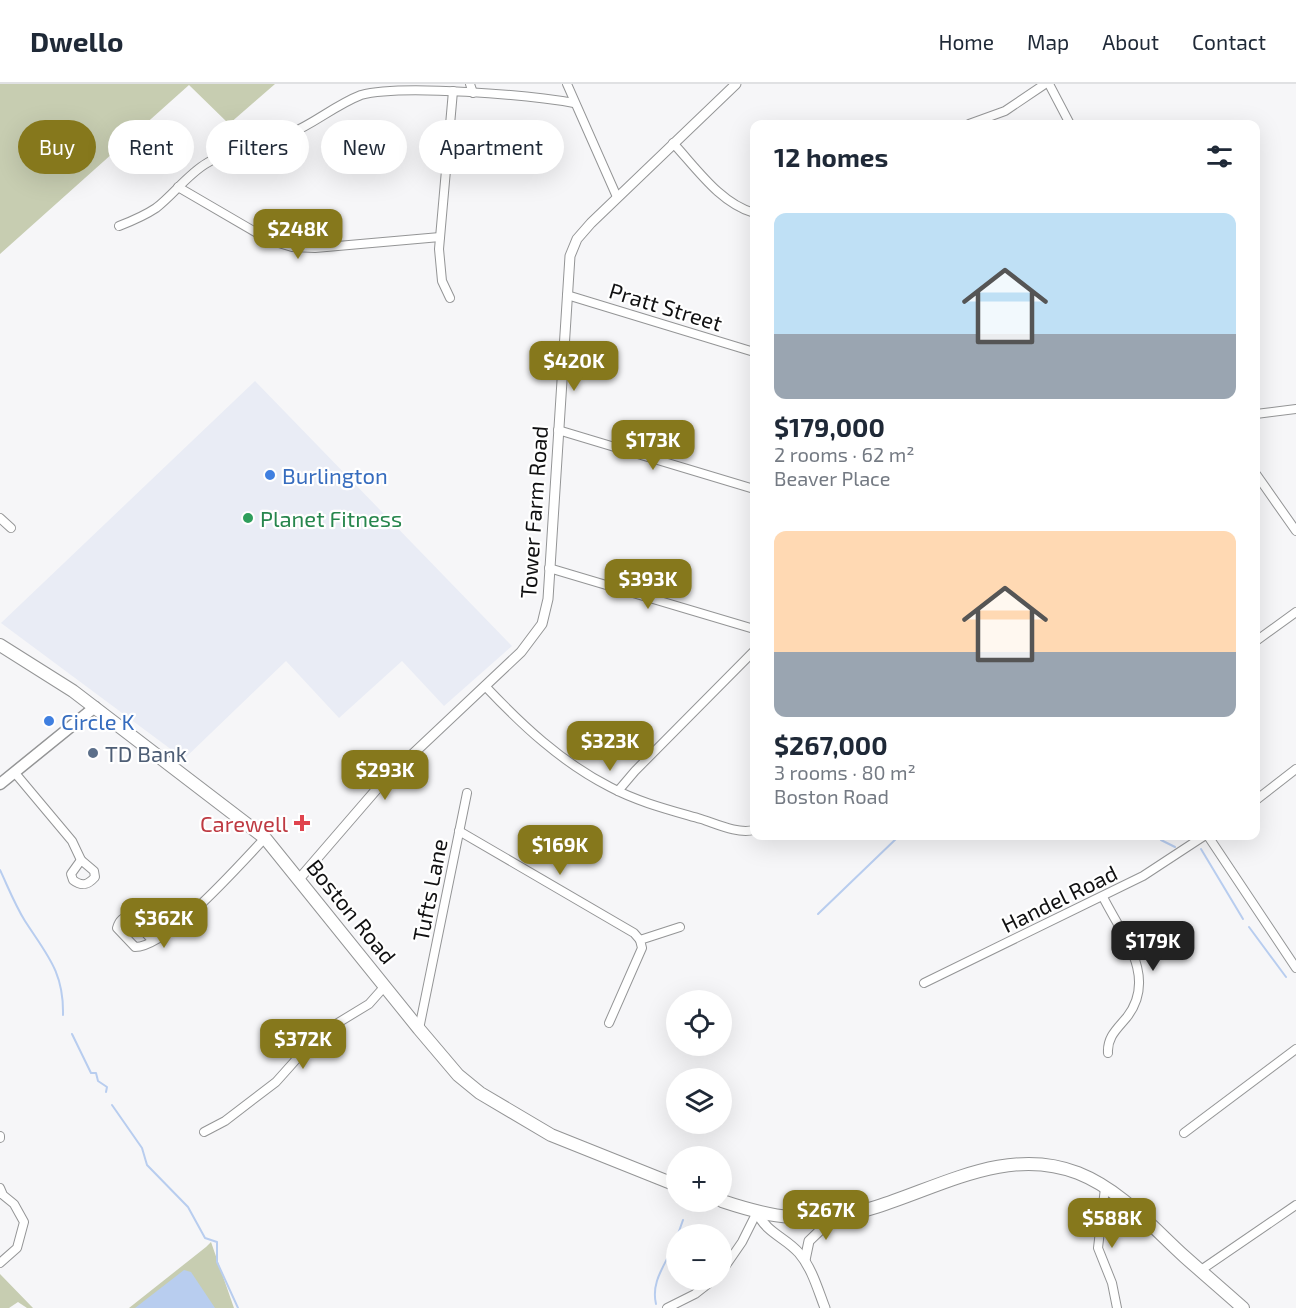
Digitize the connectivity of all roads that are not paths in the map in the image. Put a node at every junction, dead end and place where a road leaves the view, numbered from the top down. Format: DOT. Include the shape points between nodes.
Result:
graph roads {
  1 [pos="470,84"];
  2 [pos="567,84"];
  3 [pos="736,84"];
  4 [pos="1047,84"];
  5 [pos="453,92"];
  6 [pos="473,93"];
  7 [pos="574,103"];
  8 [pos="980,120"];
  9 [pos="1068,120"];
  10 [pos="674,143"];
  11 [pos="178,186"];
  12 [pos="617,197"];
  13 [pos="750,212"];
  14 [pos="119,226"];
  15 [pos="440,237"];
  16 [pos="567,295"];
  17 [pos="450,298"];
  18 [pos="750,351"];
  19 [pos="1296,409"];
  20 [pos="1260,414"];
  21 [pos="558,430"];
  22 [pos="1260,480"];
  23 [pos="750,488"];
  24 [pos="0,518"];
  25 [pos="10,528"];
  26 [pos="1296,531"];
  27 [pos="549,568"];
  28 [pos="1296,612"];
  29 [pos="750,628"];
  30 [pos="1260,638"];
  31 [pos="0,645"];
  32 [pos="750,655"];
  33 [pos="485,686"];
  34 [pos="95,707"];
  35 [pos="1296,769"];
  36 [pos="15,773"];
  37 [pos="0,784"];
  38 [pos="618,791"];
  39 [pos="467,793"];
  40 [pos="1260,797"];
  41 [pos="750,830"];
  42 [pos="459,831"];
  43 [pos="265,838"];
  44 [pos="1200,840"];
  45 [pos="1209,840"];
  46 [pos="81,860"];
  47 [pos="300,878"];
  48 [pos="1103,897"];
  49 [pos="680,927"];
  50 [pos="640,940"];
  51 [pos="153,941"];
  52 [pos="1296,968"];
  53 [pos="924,983"];
  54 [pos="385,986"];
  55 [pos="609,1023"];
  56 [pos="418,1029"];
  57 [pos="1296,1049"];
  58 [pos="1108,1053"];
  59 [pos="204,1132"];
  60 [pos="1184,1133"];
  61 [pos="666,1181"];
  62 [pos="0,1188"];
  63 [pos="1105,1188"];
  64 [pos="732,1204"];
  65 [pos="1296,1205"];
  66 [pos="757,1212"];
  67 [pos="834,1216"];
  68 [pos="732,1256"];
  69 [pos="805,1260"];
  70 [pos="0,1263"];
  71 [pos="1201,1270"];
  72 [pos="700,1290"];
  73 [pos="1237,1306"];
  74 [pos="668,1308"];
  75 [pos="825,1308"];
  76 [pos="1117,1308"];
  1 -- 6 [label="street"];
  2 -- 7 [label="street"];
  3 -- 10 [label="street, Tower Farm Road"];
  4 -- 8 [label="street" via="1005,111"];
  4 -- 9 [label="street"];
  5 -- 6 [label="street"];
  5 -- 11 [label="street" via="391,89 359,96 296,131 219,156"];
  5 -- 15 [label="street"];
  6 -- 7 [label="street"];
  7 -- 12 [label="street"];
  10 -- 12 [label="street, Tower Farm Road"];
  10 -- 13 [label="street" via="721,195"];
  11 -- 14 [label="street" via="157,207"];
  11 -- 15 [label="street" via="242,226 292,247 315,249"];
  12 -- 16 [label="street, Tower Farm Road" via="577,239 570,256"];
  15 -- 17 [label="street" via="440,271"];
  16 -- 18 [label="street, Pratt Street"];
  16 -- 21 [label="street, Tower Farm Road"];
  19 -- 20 [label="street"];
  21 -- 23 [label="street"];
  21 -- 27 [label="street, Tower Farm Road"];
  22 -- 26 [label="street"];
  24 -- 25 [label="street"];
  27 -- 29 [label="street"];
  27 -- 33 [label="street, Tower Farm Road" via="545,613 537,633"];
  28 -- 30 [label="street"];
  31 -- 34 [label="main road, Boston Road"];
  32 -- 38 [label="street"];
  33 -- 38 [label="street" via="535,737"];
  33 -- 47 [label="street, Tower Farm Road" via="382,783"];
  34 -- 36 [label="main road"];
  34 -- 43 [label="main road, Boston Road"];
  35 -- 40 [label="street"];
  36 -- 37 [label="main road"];
  36 -- 46 [label="street" via="72,841"];
  38 -- 41 [label="street" via="740,831"];
  39 -- 42 [label="street, Tufts Lane"];
  42 -- 50 [label="street"];
  42 -- 56 [label="street, Tufts Lane"];
  43 -- 47 [label="main road, Boston Road"];
  43 -- 51 [label="street" via="192,913"];
  44 -- 48 [label="street, Handel Road"];
  45 -- 52 [label="street"];
  47 -- 54 [label="main road, Boston Road"];
  48 -- 53 [label="street, Handel Road"];
  48 -- 58 [label="street" via="1141,975 1136,1002 1111,1036"];
  49 -- 50 [label="street"];
  50 -- 55 [label="street" via="642,948"];
  51 -- 51 [label="street" via="130,916 118,922 117,928 135,947"];
  54 -- 56 [label="main road, Boston Road"];
  54 -- 59 [label="street" via="369,1004 318,1035 276,1082"];
  56 -- 61 [label="main road, Boston Road" via="458,1074 507,1111 552,1136"];
  57 -- 60 [label="street"];
  62 -- 70 [label="street" via="24,1222 16,1248"];
  63 -- 67 [label="main road" via="1068,1170 1016,1164 977,1172"];
  63 -- 71 [label="main road"];
  63 -- 76 [label="street" via="1098,1248"];
  64 -- 66 [label="main road"];
  65 -- 71 [label="street"];
  66 -- 67 [label="main road" via="794,1218"];
  66 -- 68 [label="street"];
  66 -- 69 [label="street" via="765,1227"];
  67 -- 69 [label="street" via="809,1241"];
  69 -- 75 [label="street"];
  71 -- 73 [label="main road"];
  72 -- 74 [label="street"];
}
